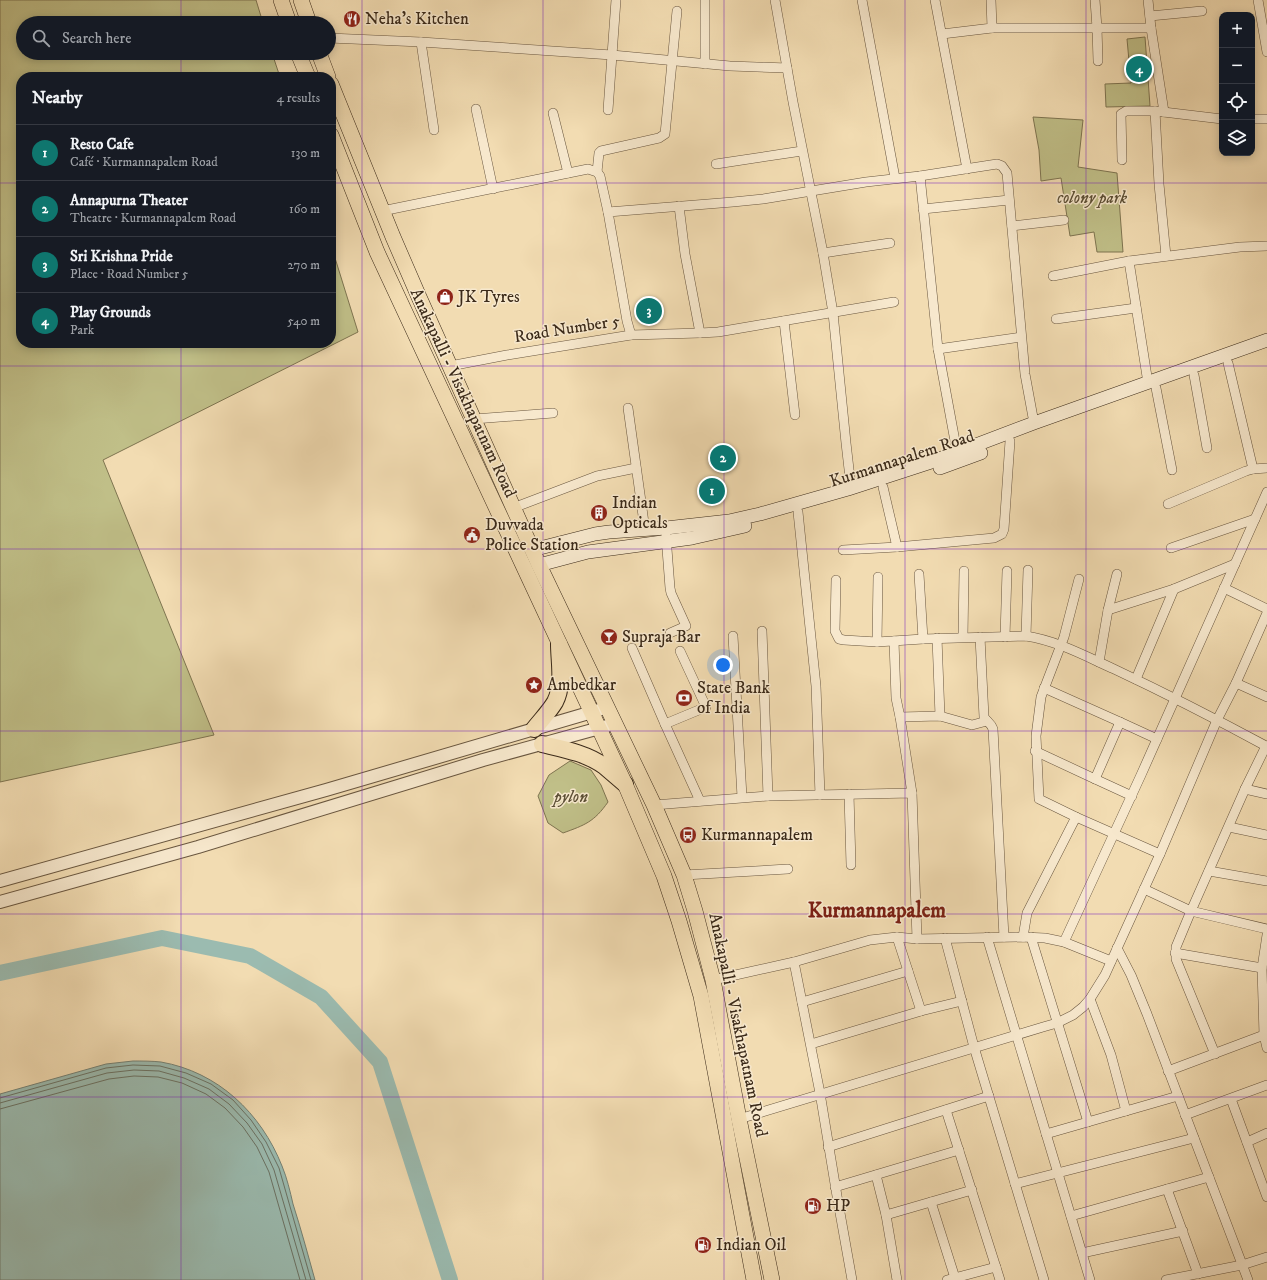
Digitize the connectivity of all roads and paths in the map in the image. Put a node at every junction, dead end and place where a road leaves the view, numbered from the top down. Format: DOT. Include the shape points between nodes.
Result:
graph roads {
  1 [pos="281,0"];
  2 [pos="301,0"];
  3 [pos="616,0"];
  4 [pos="705,0"];
  5 [pos="775,0"];
  6 [pos="862,0"];
  7 [pos="935,0"];
  8 [pos="991,0"];
  9 [pos="1095,0"];
  10 [pos="1148,0"];
  11 [pos="1258,0"];
  12 [pos="677,11"];
  13 [pos="1202,11"];
  14 [pos="286,16"];
  15 [pos="307,16"];
  16 [pos="1150,16"];
  17 [pos="992,28"];
  18 [pos="1098,28"];
  19 [pos="1151,28"];
  20 [pos="1265,29"];
  21 [pos="942,34"];
  22 [pos="336,38"];
  23 [pos="421,42"];
  24 [pos="1267,52"];
  25 [pos="612,55"];
  26 [pos="301,60"];
  27 [pos="322,60"];
  28 [pos="1098,61"];
  29 [pos="673,62"];
  30 [pos="705,64"];
  31 [pos="786,68"];
  32 [pos="306,72"];
  33 [pos="326,72"];
  34 [pos="336,96"];
  35 [pos="476,109"];
  36 [pos="608,110"];
  37 [pos="1159,112"];
  38 [pos="553,113"];
  39 [pos="1219,119"];
  40 [pos="1255,119"];
  41 [pos="1267,119"];
  42 [pos="434,130"];
  43 [pos="336,147"];
  44 [pos="802,151"];
  45 [pos="1122,160"];
  46 [pos="716,164"];
  47 [pos="968,168"];
  48 [pos="598,172"];
  49 [pos="568,173"];
  50 [pos="920,176"];
  51 [pos="895,178"];
  52 [pos="493,189"];
  53 [pos="811,191"];
  54 [pos="1009,200"];
  55 [pos="679,206"];
  56 [pos="922,209"];
  57 [pos="382,211"];
  58 [pos="608,212"];
  59 [pos="1064,220"];
  60 [pos="1012,226"];
  61 [pos="890,243"];
  62 [pos="1267,246"];
  63 [pos="824,253"];
  64 [pos="1166,256"];
  65 [pos="1129,261"];
  66 [pos="1053,276"];
  67 [pos="419,297"];
  68 [pos="894,302"];
  69 [pos="401,304"];
  70 [pos="1136,308"];
  71 [pos="833,313"];
  72 [pos="1056,319"];
  73 [pos="784,321"];
  74 [pos="700,333"];
  75 [pos="631,335"];
  76 [pos="1021,337"];
  77 [pos="1267,340"];
  78 [pos="938,349"];
  79 [pos="1267,350"];
  80 [pos="1228,363"];
  81 [pos="450,366"];
  82 [pos="1194,375"];
  83 [pos="1152,386"];
  84 [pos="628,408"];
  85 [pos="553,413"];
  86 [pos="795,415"];
  87 [pos="474,420"];
  88 [pos="1034,423"];
  89 [pos="1010,441"];
  90 [pos="1207,448"];
  91 [pos="957,452"];
  92 [pos="636,468"];
  93 [pos="1267,468"];
  94 [pos="1253,469"];
  95 [pos="1172,470"];
  96 [pos="883,487"];
  97 [pos="853,488"];
  98 [pos="1267,492"];
  99 [pos="1168,504"];
  100 [pos="513,508"];
  101 [pos="798,512"];
  102 [pos="1255,519"];
  103 [pos="645,530"];
  104 [pos="666,535"];
  105 [pos="897,548"];
  106 [pos="1171,548"];
  107 [pos="532,550"];
  108 [pos="843,550"];
  109 [pos="1235,564"];
  110 [pos="539,565"];
  111 [pos="1028,570"];
  112 [pos="964,571"];
  113 [pos="1007,571"];
  114 [pos="919,574"];
  115 [pos="1117,574"];
  116 [pos="878,577"];
  117 [pos="1079,579"];
  118 [pos="836,580"];
  119 [pos="1224,588"];
  120 [pos="1174,589"];
  121 [pos="1267,609"];
  122 [pos="1108,610"];
  123 [pos="1267,613"];
  124 [pos="762,631"];
  125 [pos="670,633"];
  126 [pos="734,636"];
  127 [pos="1026,636"];
  128 [pos="963,637"];
  129 [pos="980,637"];
  130 [pos="1005,637"];
  131 [pos="937,638"];
  132 [pos="923,639"];
  133 [pos="894,641"];
  134 [pos="877,642"];
  135 [pos="559,644"];
  136 [pos="1060,644"];
  137 [pos="632,648"];
  138 [pos="680,651"];
  139 [pos="1099,662"];
  140 [pos="1136,679"];
  141 [pos="1236,683"];
  142 [pos="1044,688"];
  143 [pos="1267,697"];
  144 [pos="1174,699"];
  145 [pos="607,707"];
  146 [pos="592,712"];
  147 [pos="940,716"];
  148 [pos="900,717"];
  149 [pos="1217,720"];
  150 [pos="987,722"];
  151 [pos="1120,722"];
  152 [pos="614,724"];
  153 [pos="665,724"];
  154 [pos="599,728"];
  155 [pos="534,729"];
  156 [pos="1157,739"];
  157 [pos="542,744"];
  158 [pos="1266,746"];
  159 [pos="1035,751"];
  160 [pos="1095,779"];
  161 [pos="625,784"];
  162 [pos="1245,789"];
  163 [pos="912,793"];
  164 [pos="849,794"];
  165 [pos="1267,794"];
  166 [pos="820,795"];
  167 [pos="768,796"];
  168 [pos="1132,796"];
  169 [pos="742,797"];
  170 [pos="700,802"];
  171 [pos="654,805"];
  172 [pos="1076,817"];
  173 [pos="1229,827"];
  174 [pos="1114,833"];
  175 [pos="1267,835"];
  176 [pos="1160,854"];
  177 [pos="851,866"];
  178 [pos="788,869"];
  179 [pos="1210,871"];
  180 [pos="684,875"];
  181 [pos="0,881"];
  182 [pos="1267,881"];
  183 [pos="1144,889"];
  184 [pos="0,902"];
  185 [pos="1191,911"];
  186 [pos="1267,929"];
  187 [pos="1267,935"];
  188 [pos="897,937"];
  189 [pos="987,937"];
  190 [pos="1004,937"];
  191 [pos="1027,937"];
  192 [pos="917,938"];
  193 [pos="945,938"];
  194 [pos="1064,942"];
  195 [pos="1117,948"];
  196 [pos="1175,953"];
  197 [pos="1111,961"];
  198 [pos="794,962"];
  199 [pos="1262,968"];
  200 [pos="908,971"];
  201 [pos="713,980"];
  202 [pos="1090,999"];
  203 [pos="962,1001"];
  204 [pos="802,1002"];
  205 [pos="921,1011"];
  206 [pos="1057,1023"];
  207 [pos="1017,1034"];
  208 [pos="1264,1035"];
  209 [pos="811,1044"];
  210 [pos="974,1047"];
  211 [pos="1267,1048"];
  212 [pos="1215,1054"];
  213 [pos="1168,1071"];
  214 [pos="1267,1085"];
  215 [pos="820,1093"];
  216 [pos="989,1096"];
  217 [pos="1178,1096"];
  218 [pos="1231,1099"];
  219 [pos="946,1110"];
  220 [pos="1126,1111"];
  221 [pos="1185,1115"];
  222 [pos="739,1119"];
  223 [pos="1088,1122"];
  224 [pos="1267,1133"];
  225 [pos="1046,1134"];
  226 [pos="1194,1138"];
  227 [pos="1247,1142"];
  228 [pos="828,1147"];
  229 [pos="959,1150"];
  230 [pos="1058,1173"];
  231 [pos="876,1175"];
  232 [pos="1209,1177"];
  233 [pos="1015,1184"];
  234 [pos="835,1187"];
  235 [pos="1168,1189"];
  236 [pos="972,1190"];
  237 [pos="1267,1197"];
  238 [pos="932,1202"];
  239 [pos="886,1215"];
  240 [pos="1071,1216"];
  241 [pos="1182,1231"];
  242 [pos="1082,1253"];
  243 [pos="1267,1257"];
  244 [pos="1242,1265"];
  245 [pos="996,1267"];
  246 [pos="1198,1274"];
  247 [pos="951,1279"];
  248 [pos="754,1280"];
  249 [pos="772,1280"];
  250 [pos="852,1280"];
  251 [pos="897,1280"];
  252 [pos="1000,1280"];
  253 [pos="1044,1280"];
  254 [pos="1090,1280"];
  255 [pos="1166,1280"];
  256 [pos="1248,1280"];
  1 -- 14 [label="main road"];
  2 -- 15 [label="main road"];
  3 -- 25 [label="street"];
  4 -- 30 [label="street"];
  5 -- 31 [label="street"];
  6 -- 51 [label="street"];
  7 -- 21 [label="street"];
  8 -- 17 [label="street"];
  9 -- 18 [label="street"];
  10 -- 16 [label="street"];
  11 -- 20 [label="street"];
  12 -- 29 [label="street"];
  13 -- 16 [label="street"];
  16 -- 19 [label="street"];
  17 -- 18 [label="street"];
  17 -- 21 [label="street"];
  18 -- 19 [label="street"];
  18 -- 28 [label="street"];
  19 -- 37 [label="street"];
  20 -- 24 [label="street"];
  21 -- 47 [label="street"];
  22 -- 23 [label="street"];
  23 -- 25 [label="street"];
  23 -- 42 [label="street"];
  25 -- 29 [label="street"];
  25 -- 36 [label="street"];
  26 -- 32 [label="main road"];
  27 -- 33 [label="main road"];
  29 -- 30 [label="street"];
  29 -- 48 [label="street" via="665,134 659,138 601,151"];
  30 -- 31 [label="street"];
  31 -- 44 [label="street"];
  34 -- 57 [label="main road, Anakapalli - Visakhapatnam Road"];
  35 -- 52 [label="street"];
  37 -- 39 [label="street"];
  37 -- 45 [label="street" via="1126,111 1121,114"];
  37 -- 64 [label="street" via="1159,184"];
  38 -- 49 [label="street"];
  40 -- 41 [label="street"];
  43 -- 69 [label="main road, Anakapalli - Visakhapatnam Road"];
  44 -- 46 [label="street"];
  44 -- 53 [label="street"];
  47 -- 50 [label="street"];
  47 -- 54 [label="street" via="997,164 1002,166 1007,173"];
  48 -- 49 [label="street" via="588,169"];
  48 -- 58 [label="street"];
  49 -- 52 [label="street"];
  50 -- 51 [label="street"];
  50 -- 56 [label="street"];
  51 -- 53 [label="street"];
  52 -- 57 [label="street"];
  53 -- 55 [label="street" via="733,202"];
  53 -- 63 [label="street"];
  54 -- 56 [label="street"];
  54 -- 60 [label="street"];
  55 -- 58 [label="street"];
  55 -- 74 [label="street"];
  56 -- 78 [label="street"];
  57 -- 67 [label="main road, Anakapalli - Visakhapatnam Road"];
  58 -- 75 [label="street"];
  59 -- 60 [label="street"];
  60 -- 76 [label="street"];
  61 -- 63 [label="street"];
  62 -- 64 [label="street"];
  63 -- 71 [label="street"];
  64 -- 65 [label="street"];
  65 -- 66 [label="street"];
  65 -- 70 [label="street"];
  67 -- 69 [label="main road"];
  67 -- 81 [label="main road, Anakapalli - Visakhapatnam Road"];
  68 -- 71 [label="street, Road Number 5"];
  69 -- 135 [label="main road, Anakapalli - Visakhapatnam Road"];
  70 -- 72 [label="street"];
  70 -- 83 [label="street"];
  71 -- 73 [label="street, Road Number 5"];
  71 -- 97 [label="street"];
  73 -- 74 [label="street, Road Number 5"];
  73 -- 86 [label="street"];
  74 -- 75 [label="street, Road Number 5"];
  75 -- 81 [label="street, Road Number 5"];
  76 -- 78 [label="street"];
  76 -- 88 [label="street"];
  77 -- 83 [label="main road"];
  78 -- 91 [label="street"];
  79 -- 80 [label="main road, Kurmannapalem Road"];
  80 -- 82 [label="main road, Kurmannapalem Road"];
  80 -- 94 [label="street"];
  81 -- 87 [label="main road, Anakapalli - Visakhapatnam Road"];
  82 -- 83 [label="main road, Kurmannapalem Road"];
  82 -- 90 [label="street"];
  83 -- 88 [label="main road"];
  83 -- 89 [label="main road, Kurmannapalem Road"];
  83 -- 95 [label="street"];
  84 -- 92 [label="street"];
  85 -- 87 [label="street"];
  87 -- 100 [label="main road, Anakapalli - Visakhapatnam Road"];
  88 -- 91 [label="main road"];
  89 -- 96 [label="main road, Kurmannapalem Road"];
  89 -- 105 [label="street" via="1002,534 994,538"];
  91 -- 97 [label="main road"];
  92 -- 100 [label="street" via="597,476"];
  92 -- 103 [label="street"];
  93 -- 94 [label="street"];
  94 -- 99 [label="street"];
  96 -- 101 [label="main road, Kurmannapalem Road"];
  96 -- 105 [label="street"];
  97 -- 104 [label="main road" via="760,514"];
  98 -- 102 [label="street"];
  100 -- 107 [label="main road, Anakapalli - Visakhapatnam Road"];
  101 -- 104 [label="main road, Kurmannapalem Road" via="721,532"];
  101 -- 166 [label="street" via="816,686"];
  102 -- 106 [label="street"];
  102 -- 109 [label="street"];
  103 -- 104 [label="main road"];
  103 -- 107 [label="main road" via="595,534"];
  104 -- 110 [label="main road, Kurmannapalem Road"];
  104 -- 125 [label="street" via="671,593 686,626"];
  105 -- 108 [label="street"];
  107 -- 110 [label="main road, Anakapalli - Visakhapatnam Road"];
  109 -- 119 [label="street"];
  109 -- 120 [label="street"];
  110 -- 145 [label="main road, Anakapalli - Visakhapatnam Road"];
  111 -- 127 [label="street"];
  112 -- 128 [label="street"];
  113 -- 130 [label="street"];
  114 -- 132 [label="street"];
  115 -- 122 [label="street"];
  116 -- 134 [label="street"];
  117 -- 136 [label="street"];
  118 -- 134 [label="street" via="836,630 839,639"];
  119 -- 121 [label="street"];
  119 -- 144 [label="street"];
  120 -- 122 [label="street"];
  120 -- 140 [label="street"];
  122 -- 139 [label="street"];
  123 -- 141 [label="street"];
  124 -- 167 [label="street"];
  126 -- 169 [label="street"];
  127 -- 130 [label="street"];
  127 -- 136 [label="street"];
  128 -- 129 [label="street"];
  128 -- 131 [label="street"];
  129 -- 130 [label="street"];
  129 -- 150 [label="street" via="984,717"];
  131 -- 132 [label="street"];
  131 -- 147 [label="street"];
  132 -- 133 [label="street"];
  133 -- 134 [label="street"];
  133 -- 148 [label="street" via="896,698"];
  135 -- 146 [label="main road, Anakapalli - Visakhapatnam Road"];
  135 -- 155 [label="highway" via="558,694 549,711"];
  136 -- 139 [label="street"];
  136 -- 142 [label="street"];
  137 -- 153 [label="street"];
  138 -- 153 [label="street" via="706,707"];
  139 -- 140 [label="street"];
  140 -- 144 [label="street"];
  141 -- 143 [label="street"];
  141 -- 149 [label="street"];
  142 -- 151 [label="street"];
  142 -- 159 [label="street"];
  144 -- 149 [label="street"];
  144 -- 156 [label="street"];
  145 -- 146 [label="street"];
  145 -- 152 [label="main road, Anakapalli - Visakhapatnam Road"];
  146 -- 154 [label="main road, Anakapalli - Visakhapatnam Road"];
  146 -- 155 [label="street"];
  147 -- 148 [label="street"];
  147 -- 150 [label="street" via="972,725"];
  148 -- 163 [label="street"];
  149 -- 158 [label="street"];
  149 -- 176 [label="street"];
  150 -- 190 [label="street" via="993,729"];
  151 -- 156 [label="street"];
  151 -- 160 [label="street"];
  152 -- 154 [label="street"];
  152 -- 171 [label="main road, Anakapalli - Visakhapatnam Road"];
  153 -- 170 [label="street"];
  154 -- 157 [label="street"];
  154 -- 161 [label="main road, Anakapalli - Visakhapatnam Road"];
  155 -- 181 [label="street"];
  156 -- 168 [label="street"];
  157 -- 161 [label="highway" via="591,759"];
  157 -- 184 [label="street" via="198,847"];
  158 -- 162 [label="street"];
  159 -- 160 [label="street"];
  159 -- 172 [label="street" via="1039,799"];
  160 -- 168 [label="street"];
  161 -- 248 [label="main road, Anakapalli - Visakhapatnam Road" via="664,876 680,921 701,996"];
  162 -- 165 [label="street"];
  162 -- 173 [label="street"];
  163 -- 164 [label="street"];
  163 -- 192 [label="street"];
  164 -- 166 [label="street"];
  164 -- 177 [label="street"];
  166 -- 167 [label="street"];
  167 -- 169 [label="street"];
  168 -- 174 [label="street"];
  169 -- 170 [label="street"];
  170 -- 171 [label="street"];
  171 -- 180 [label="main road, Anakapalli - Visakhapatnam Road"];
  172 -- 174 [label="street"];
  172 -- 191 [label="street" via="1027,913"];
  173 -- 175 [label="street"];
  173 -- 179 [label="street"];
  174 -- 176 [label="street"];
  174 -- 194 [label="street"];
  176 -- 183 [label="street"];
  178 -- 180 [label="street"];
  179 -- 182 [label="street"];
  179 -- 185 [label="street"];
  180 -- 201 [label="main road, Anakapalli - Visakhapatnam Road"];
  183 -- 185 [label="street"];
  183 -- 195 [label="street"];
  185 -- 186 [label="street"];
  185 -- 196 [label="street"];
  187 -- 199 [label="street"];
  188 -- 192 [label="street"];
  188 -- 198 [label="street" via="870,940"];
  188 -- 200 [label="street"];
  189 -- 190 [label="street"];
  189 -- 193 [label="street"];
  189 -- 207 [label="street"];
  190 -- 191 [label="street"];
  191 -- 194 [label="street"];
  191 -- 206 [label="street"];
  192 -- 193 [label="street"];
  193 -- 203 [label="street"];
  194 -- 197 [label="street"];
  195 -- 197 [label="street"];
  195 -- 213 [label="street" via="1134,981"];
  196 -- 199 [label="street"];
  196 -- 212 [label="street"];
  197 -- 202 [label="street"];
  198 -- 201 [label="street"];
  198 -- 204 [label="street"];
  199 -- 208 [label="street"];
  200 -- 204 [label="street"];
  200 -- 205 [label="street"];
  201 -- 222 [label="main road, Anakapalli - Visakhapatnam Road"];
  202 -- 206 [label="street" via="1073,1015"];
  202 -- 220 [label="street" via="1111,1056"];
  203 -- 205 [label="street"];
  203 -- 210 [label="street"];
  204 -- 209 [label="street"];
  205 -- 209 [label="street"];
  206 -- 207 [label="street"];
  206 -- 223 [label="street"];
  207 -- 210 [label="street"];
  207 -- 225 [label="street"];
  208 -- 211 [label="street"];
  208 -- 212 [label="street"];
  209 -- 215 [label="street"];
  210 -- 215 [label="street"];
  210 -- 216 [label="street"];
  212 -- 213 [label="street"];
  213 -- 217 [label="street"];
  214 -- 218 [label="street"];
  215 -- 222 [label="street"];
  215 -- 228 [label="street"];
  216 -- 219 [label="street"];
  216 -- 233 [label="street"];
  217 -- 220 [label="street"];
  217 -- 221 [label="street"];
  218 -- 221 [label="street"];
  218 -- 227 [label="street"];
  219 -- 228 [label="street"];
  219 -- 229 [label="street"];
  220 -- 223 [label="street"];
  221 -- 226 [label="street"];
  222 -- 249 [label="main road, Anakapalli - Visakhapatnam Road"];
  223 -- 225 [label="street"];
  224 -- 227 [label="street"];
  225 -- 230 [label="street"];
  226 -- 230 [label="street"];
  226 -- 232 [label="street"];
  227 -- 237 [label="street"];
  228 -- 234 [label="street"];
  229 -- 231 [label="street"];
  229 -- 236 [label="street"];
  230 -- 233 [label="street"];
  230 -- 240 [label="street"];
  231 -- 234 [label="street"];
  231 -- 239 [label="street"];
  232 -- 235 [label="street"];
  232 -- 244 [label="street"];
  233 -- 253 [label="street"];
  234 -- 250 [label="street"];
  235 -- 240 [label="street"];
  235 -- 241 [label="street"];
  236 -- 238 [label="street"];
  236 -- 245 [label="street"];
  238 -- 239 [label="street"];
  238 -- 247 [label="street"];
  239 -- 251 [label="street"];
  240 -- 242 [label="street"];
  241 -- 242 [label="street"];
  241 -- 246 [label="street"];
  242 -- 254 [label="street"];
  243 -- 244 [label="street"];
  244 -- 246 [label="street"];
  244 -- 256 [label="street"];
  245 -- 247 [label="street"];
  245 -- 252 [label="street"];
  246 -- 255 [label="street"];
}
